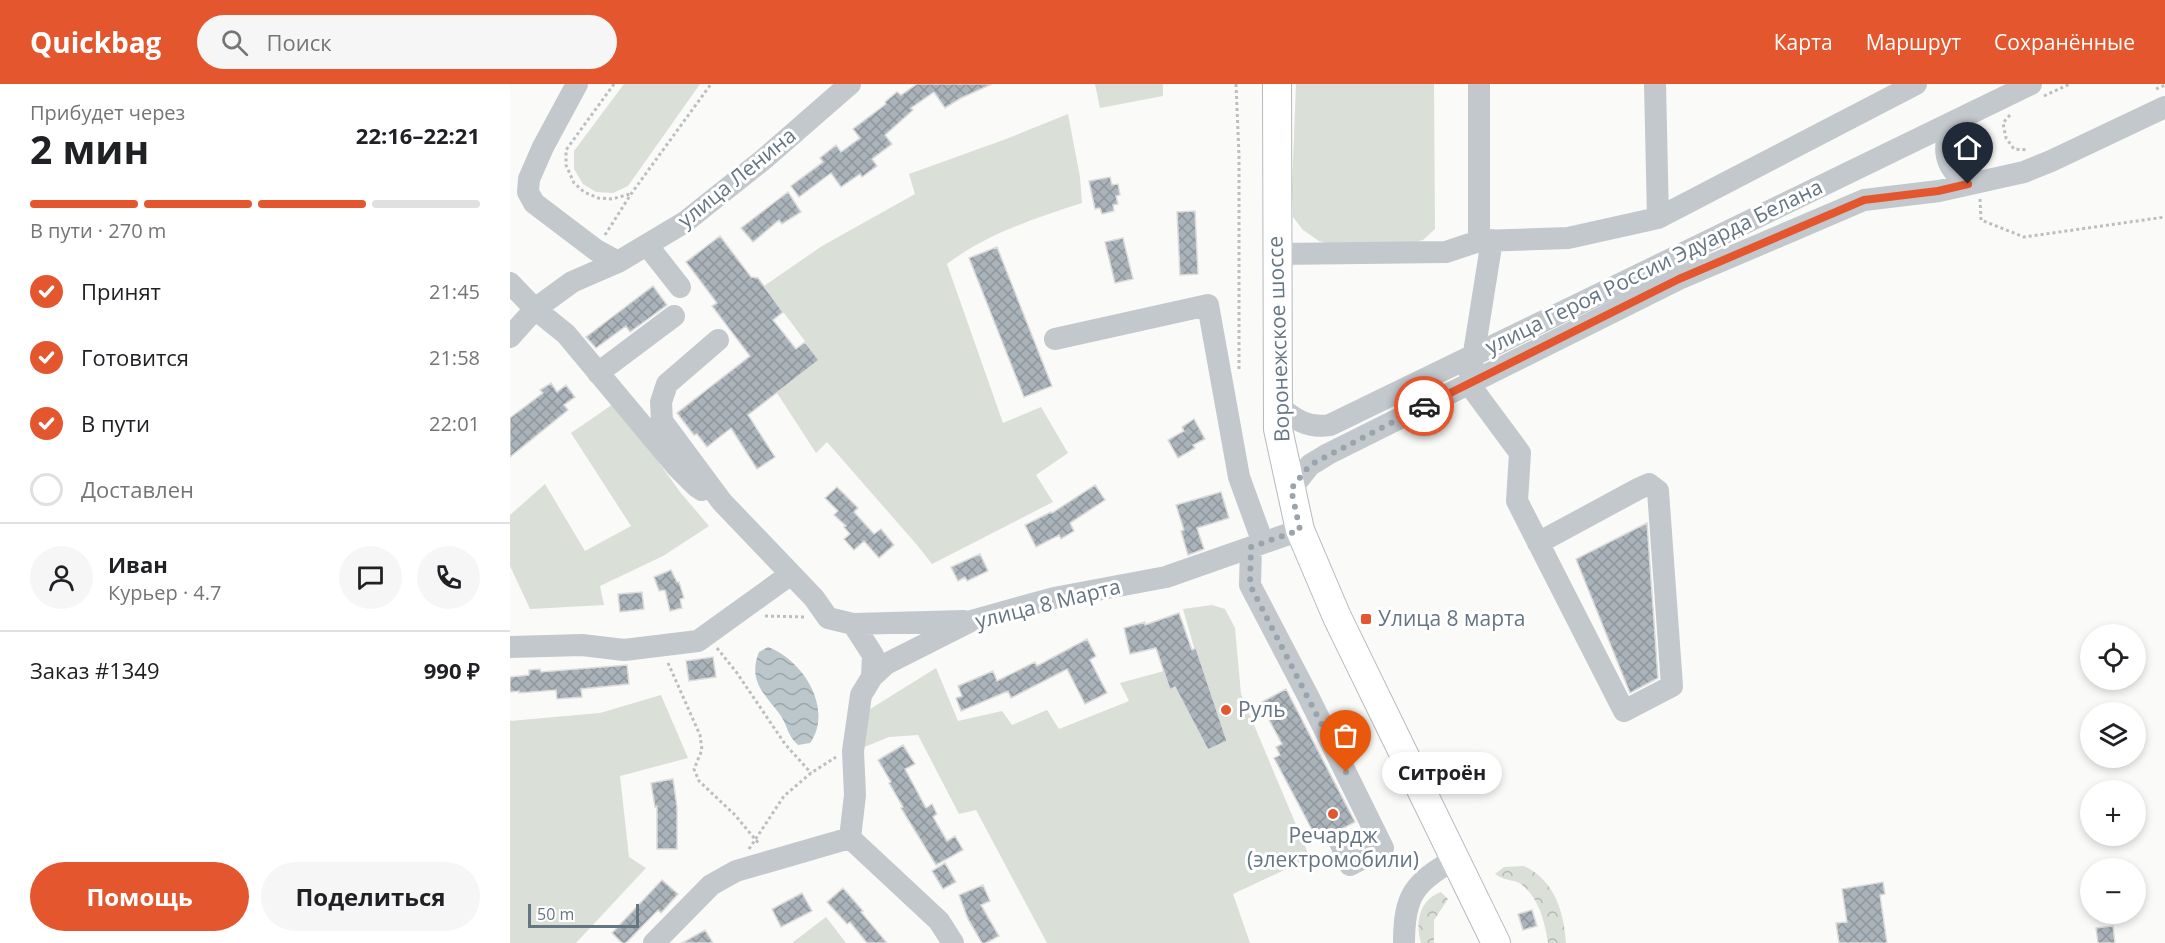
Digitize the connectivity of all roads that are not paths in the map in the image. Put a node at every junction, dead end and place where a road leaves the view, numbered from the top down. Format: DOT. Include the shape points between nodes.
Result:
graph roads {
  1 [pos="577,84"];
  2 [pos="850,84"];
  3 [pos="1277,84"];
  4 [pos="1479,84"];
  5 [pos="1655,84"];
  6 [pos="1916,84"];
  7 [pos="2031,84"];
  8 [pos="2160,98"];
  9 [pos="1952,123"];
  10 [pos="1974,183"];
  11 [pos="1658,218"];
  12 [pos="1486,241"];
  13 [pos="647,245"];
  14 [pos="1276,254"];
  15 [pos="618,262"];
  16 [pos="510,283"];
  17 [pos="680,287"];
  18 [pos="535,309"];
  19 [pos="674,316"];
  20 [pos="510,337"];
  21 [pos="1055,339"];
  22 [pos="718,340"];
  23 [pos="1475,354"];
  24 [pos="598,373"];
  25 [pos="1469,384"];
  26 [pos="1277,405"];
  27 [pos="1291,489"];
  28 [pos="722,502"];
  29 [pos="1300,530"];
  30 [pos="1538,543"];
  31 [pos="1257,545"];
  32 [pos="790,573"];
  33 [pos="971,621"];
  34 [pos="853,624"];
  35 [pos="510,647"];
  36 [pos="872,676"];
  37 [pos="850,838"];
  38 [pos="1340,842"];
  39 [pos="1455,859"];
  40 [pos="654,943"];
  41 [pos="953,943"];
  42 [pos="1404,943"];
  43 [pos="1496,943"];
  1 -- 15 [label="street" via="529,179 528,192 534,203"];
  2 -- 13 [label="street, улица Ленина" via="685,222"];
  3 -- 14 [label="main road, Воронежское шоссе"];
  4 -- 12 [label="street"];
  5 -- 11 [label="street"];
  6 -- 11 [label="street"];
  7 -- 9 [label="street, улица Героя России Эдуарда Белана"];
  8 -- 10 [label="street, улица Героя России Эдуарда Белана" via="2051,161 2024,172"];
  9 -- 10 [label="street" via="1946,137 1947,160 1958,177"];
  9 -- 23 [label="street, улица Героя России Эдуарда Белана"];
  10 -- 25 [label="street, улица Героя России Эдуарда Белана" via="1864,200 1679,279"];
  11 -- 12 [label="street" via="1568,238"];
  12 -- 14 [label="street" via="1446,252"];
  12 -- 23 [label="street"];
  13 -- 15 [label="street, улица Ленина"];
  13 -- 17 [label="street"];
  14 -- 26 [label="main road, Воронежское шоссе"];
  15 -- 18 [label="street, улица Ленина" via="572,282"];
  16 -- 18 [label="street"];
  18 -- 20 [label="street, улица Ленина"];
  18 -- 24 [label="street" via="566,334"];
  19 -- 24 [label="street"];
  21 -- 31 [label="street" via="1208,305 1239,477"];
  22 -- 28 [label="street" via="667,384 661,402 662,421"];
  23 -- 25 [label="street"];
  23 -- 26 [label="street, улица Героя России Эдуарда Белана" via="1330,425 1305,424"];
  24 -- 28 [label="street" via="696,486"];
  25 -- 27 [label="street, улица Героя России Эдуарда Белана" via="1319,459"];
  25 -- 30 [label="street" via="1520,453 1517,501"];
  26 -- 27 [label="main road, Воронежское шоссе"];
  27 -- 29 [label="main road, Воронежское шоссе"];
  28 -- 32 [label="street"];
  29 -- 31 [label="street, улица 8 Марта"];
  29 -- 39 [label="main road, Воронежское шоссе"];
  30 -- 30 [label="street" via="1624,711 1672,686 1658,491 1649,484"];
  31 -- 33 [label="street, улица 8 Марта" via="1166,577 1054,598"];
  31 -- 38 [label="street" via="1250,585 1383,848 1350,865"];
  32 -- 34 [label="street" via="828,618"];
  32 -- 35 [label="street" via="698,641 624,650 582,645"];
  33 -- 34 [label="street"];
  33 -- 36 [label="street, улица 8 Марта" via="886,664"];
  34 -- 36 [label="street" via="873,655"];
  36 -- 37 [label="street" via="861,695 853,751 855,795"];
  37 -- 40 [label="street" via="736,871 711,885"];
  37 -- 41 [label="street" via="939,921"];
  39 -- 42 [label="street" via="1430,874 1414,892 1404,918"];
  39 -- 43 [label="main road, Воронежское шоссе"];
}
